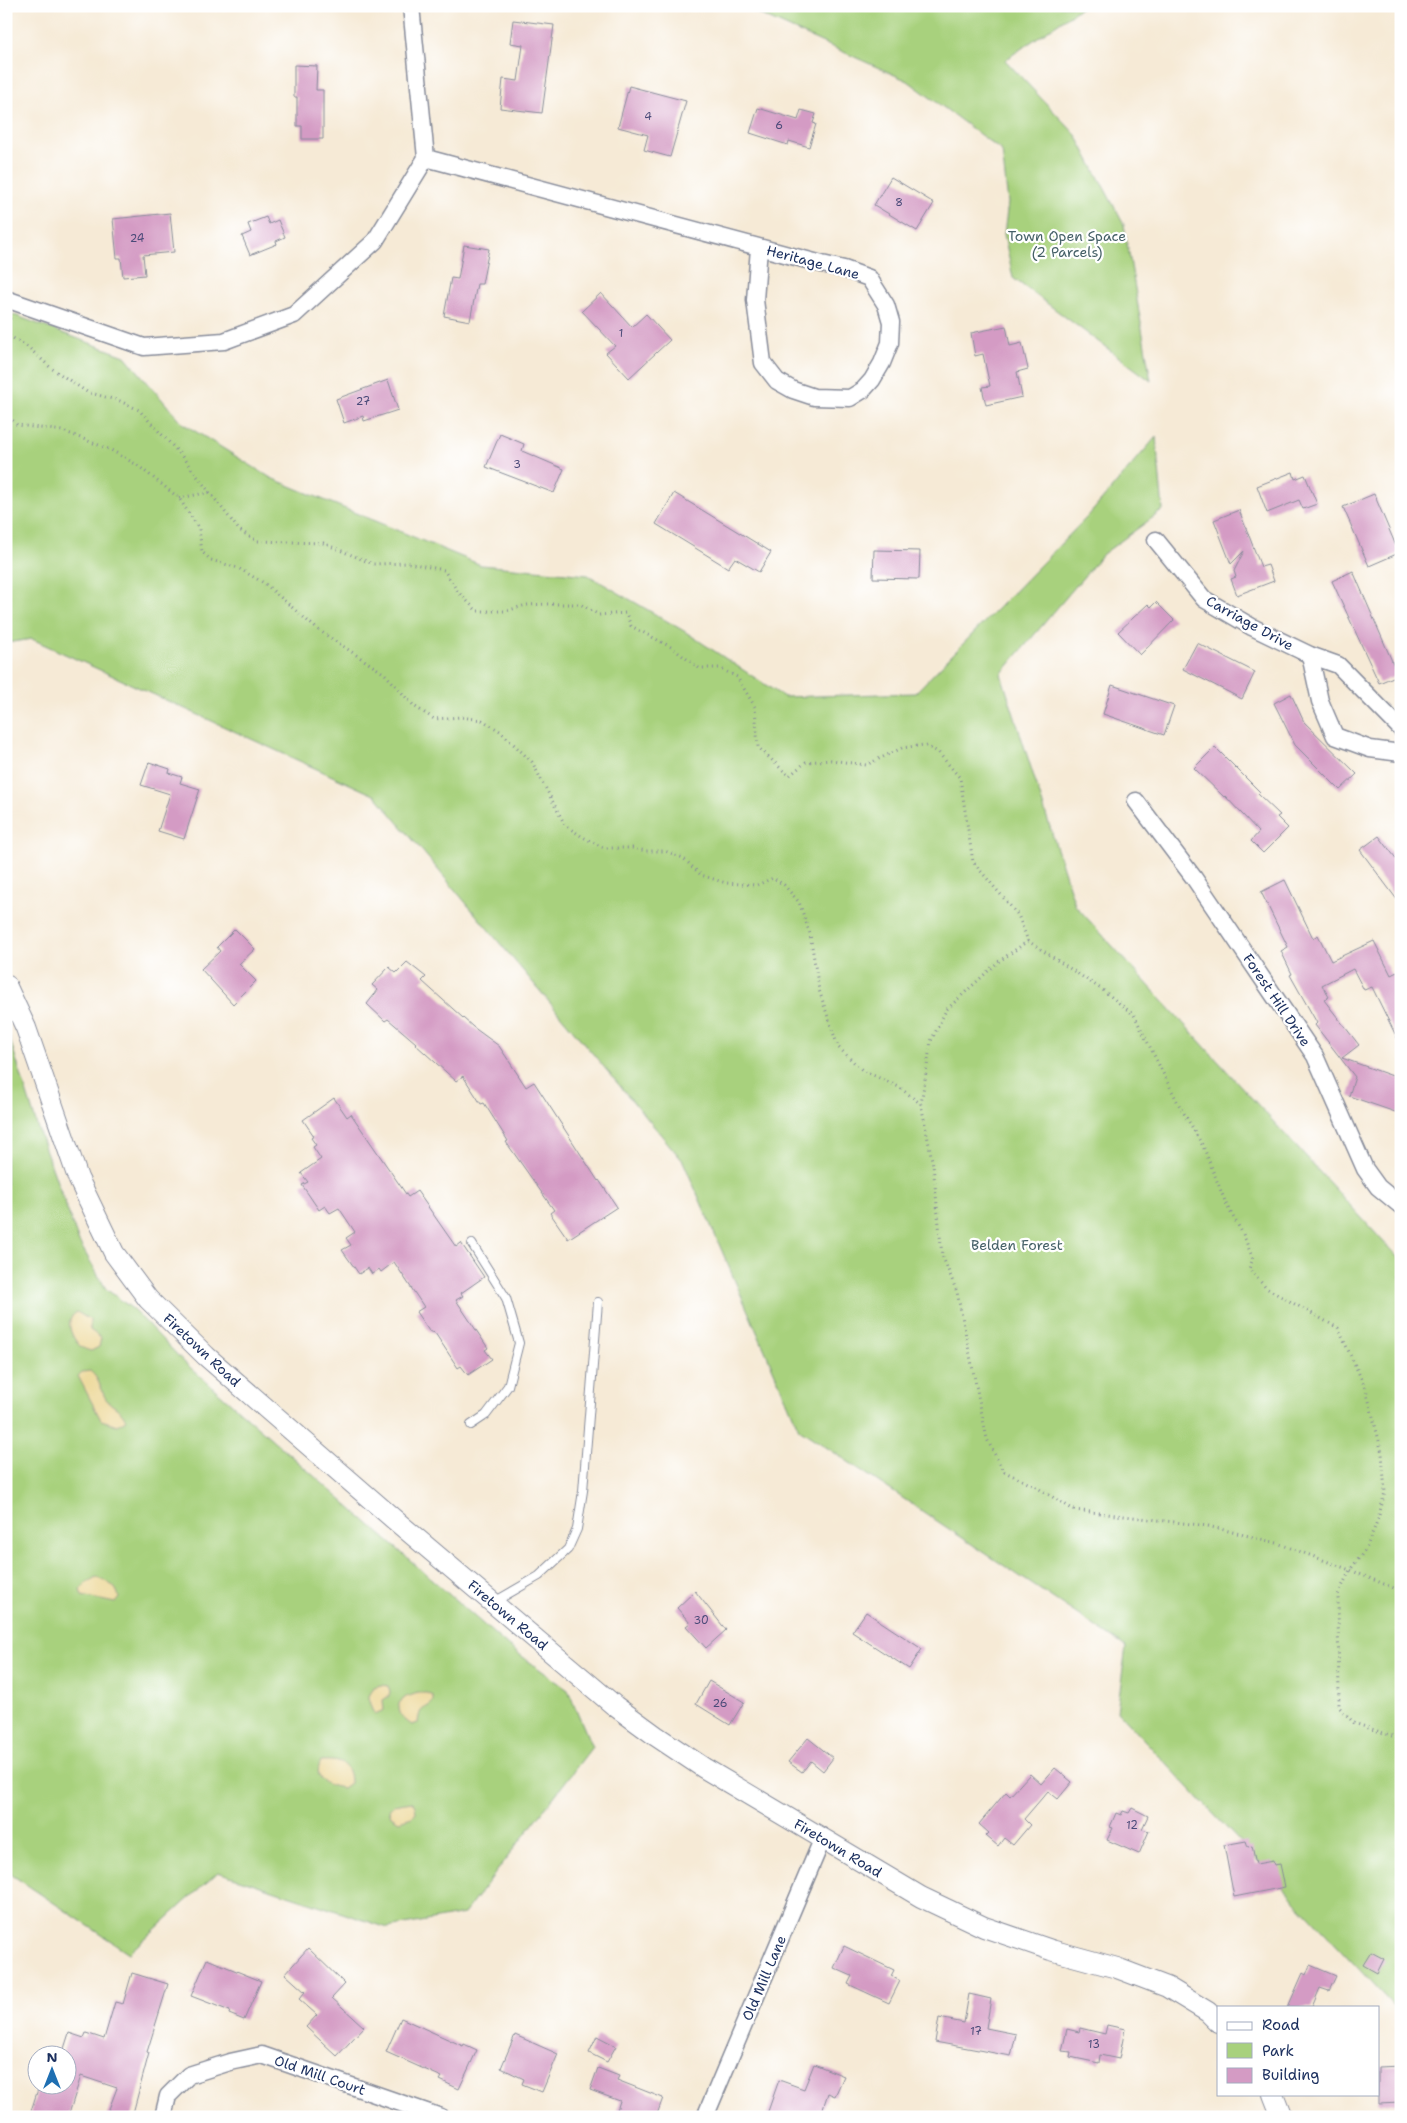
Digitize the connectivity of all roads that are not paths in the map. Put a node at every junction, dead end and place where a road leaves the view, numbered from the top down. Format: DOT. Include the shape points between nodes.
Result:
graph roads {
  1 [pos="411,6"];
  2 [pos="426,158"];
  3 [pos="759,248"];
  4 [pos="10,300"];
  5 [pos="1156,540"];
  6 [pos="1310,655"];
  7 [pos="1401,729"];
  8 [pos="1401,753"];
  9 [pos="1136,801"];
  10 [pos="6,985"];
  11 [pos="1401,1206"];
  12 [pos="472,1244"];
  13 [pos="598,1302"];
  14 [pos="471,1425"];
  15 [pos="492,1603"];
  16 [pos="822,1840"];
  17 [pos="1217,2021"];
  18 [pos="1274,2096"];
  19 [pos="163,2117"];
  20 [pos="441,2117"];
  21 [pos="705,2117"];
  22 [pos="1282,2117"];
  1 -- 2 [label="street"];
  2 -- 3 [label="street, Heritage Lane"];
  2 -- 4 [label="street" via="375,241 294,315 224,341 144,347"];
  3 -- 3 [label="street, Heritage Lane" via="844,268 869,278 886,305 891,322 890,343 882,364 863,390 850,398 814,398 777,381 763,364 755,300"];
  5 -- 6 [label="street, Carriage Drive" via="1204,598 1252,627"];
  6 -- 7 [label="street, Carriage Drive" via="1338,665"];
  6 -- 8 [label="street, Carriage Drive" via="1320,701 1335,736 1370,749"];
  9 -- 11 [label="street, Forest Hill Drive" via="1194,878 1315,1056 1365,1169 1378,1187"];
  10 -- 15 [label="street, Firetown Road" via="26,1028 78,1178 114,1253 148,1299 206,1356"];
  12 -- 14 [label="lane" via="506,1298 519,1344 508,1386 486,1415"];
  13 -- 15 [label="lane" via="578,1528 568,1549 539,1576"];
  15 -- 16 [label="street, Firetown Road" via="656,1736"];
  16 -- 17 [label="street, Firetown Road" via="922,1897 984,1927 1167,1987"];
  16 -- 21 [label="street, Old Mill Lane"];
  18 -- 22 [label="street"];
  19 -- 20 [label="street, Old Mill Court" via="168,2096 189,2075 262,2055"];
}
